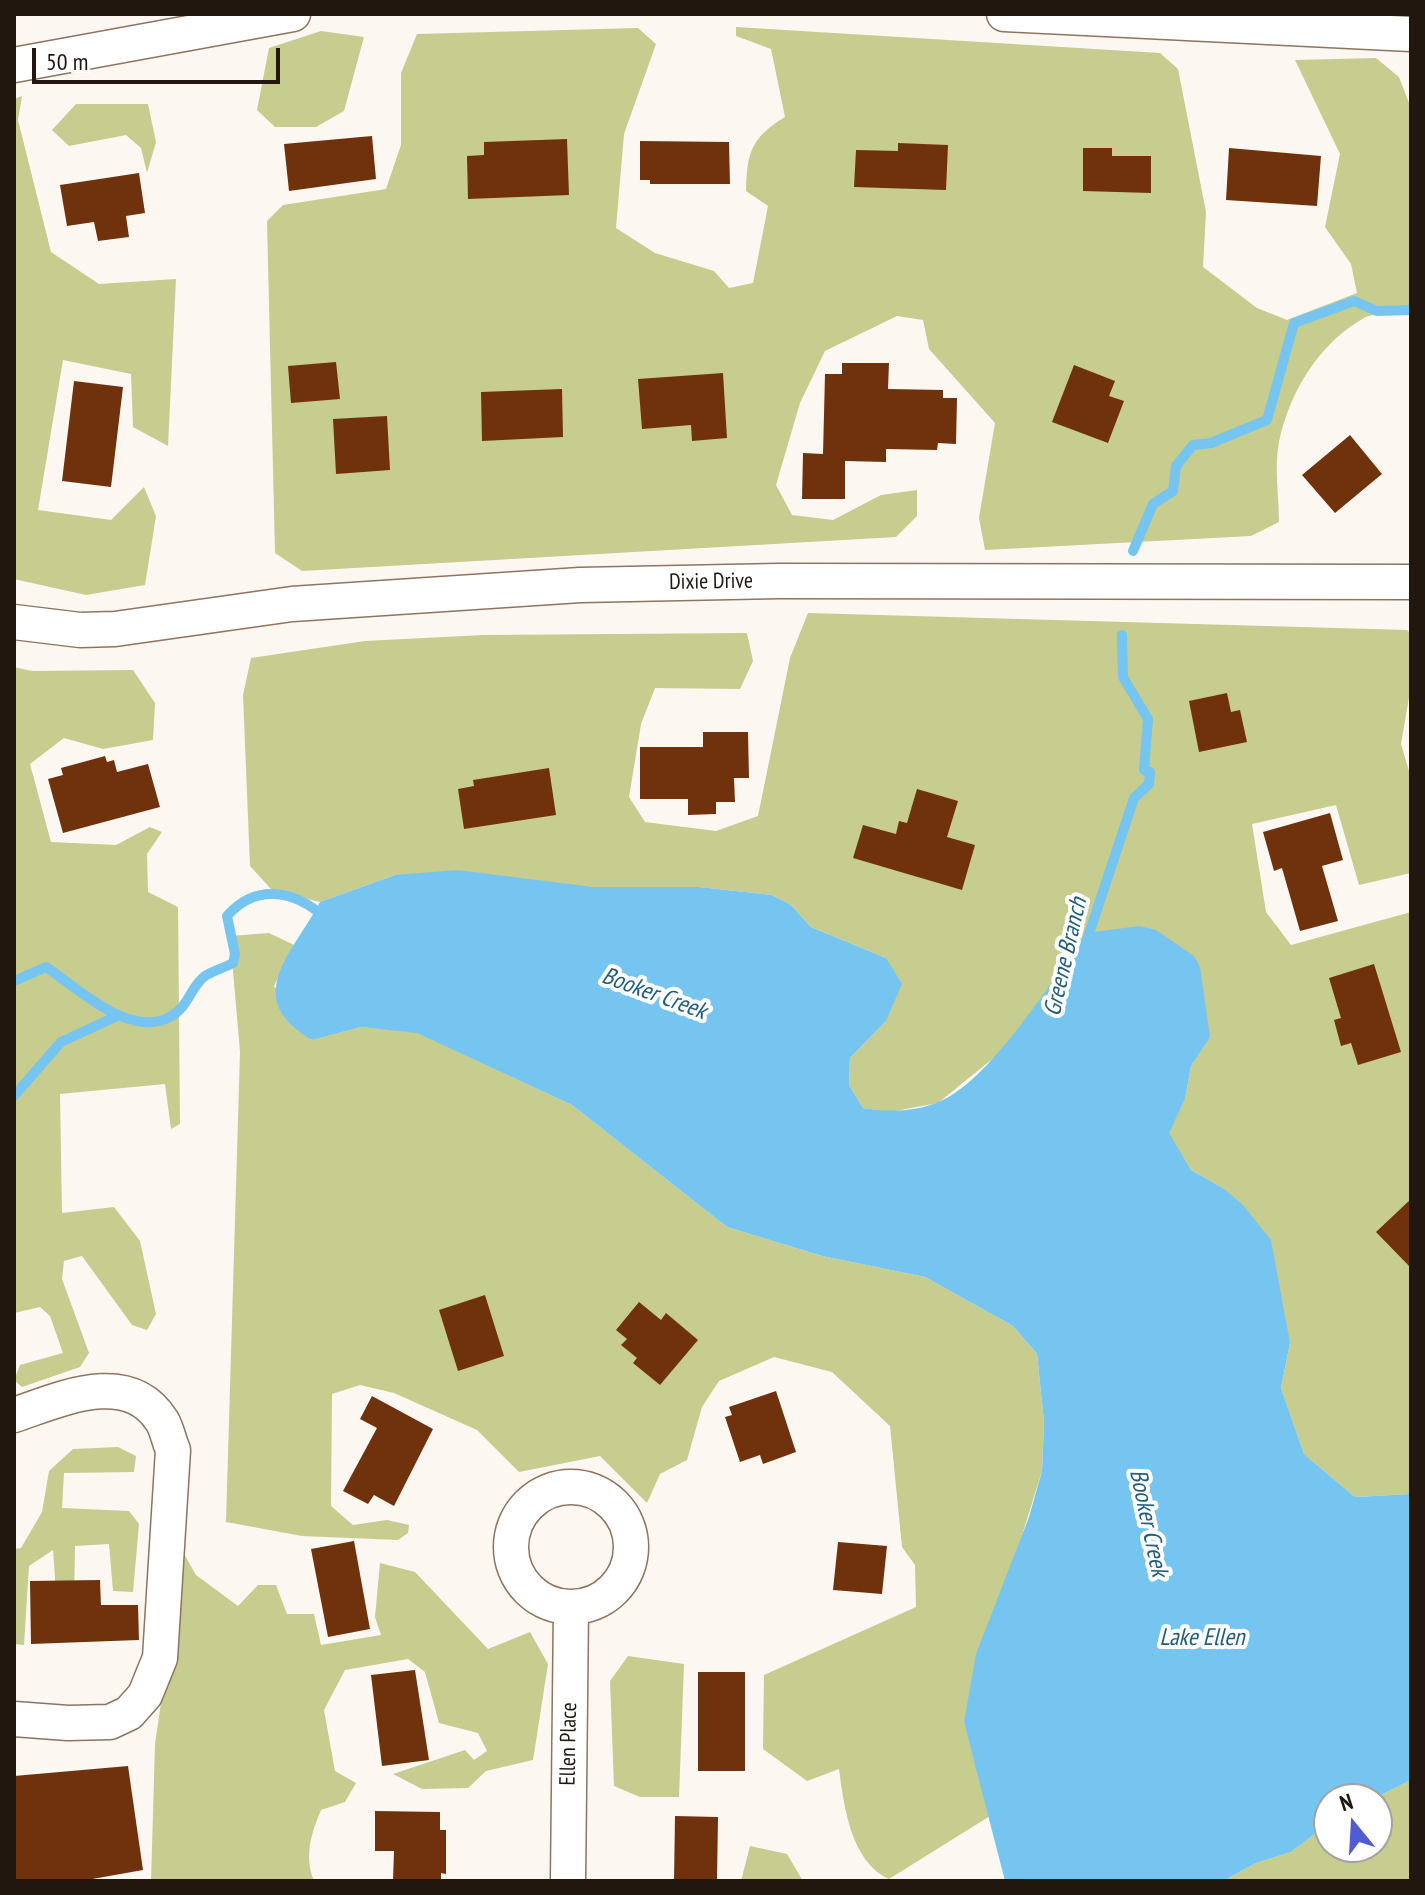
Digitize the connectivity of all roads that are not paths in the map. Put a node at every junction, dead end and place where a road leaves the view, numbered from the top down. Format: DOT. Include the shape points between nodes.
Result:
graph roads {
  1 [pos="293,14"];
  2 [pos="1004,14"];
  3 [pos="1411,34"];
  4 [pos="14,65"];
  5 [pos="1411,582"];
  6 [pos="14,622"];
  7 [pos="14,1415"];
  8 [pos="571,1608"];
  9 [pos="14,1719"];
  10 [pos="568,1881"];
  1 -- 4 [label="street"];
  2 -- 3 [label="street"];
  5 -- 6 [label="street, Dixie Drive" via="580,585 292,604 115,629"];
  7 -- 9 [label="street" via="85,1392 120,1391 140,1399 162,1420 173,1450 160,1658 145,1695 129,1713 110,1722"];
  8 -- 10 [label="street, Ellen Place"];
}
